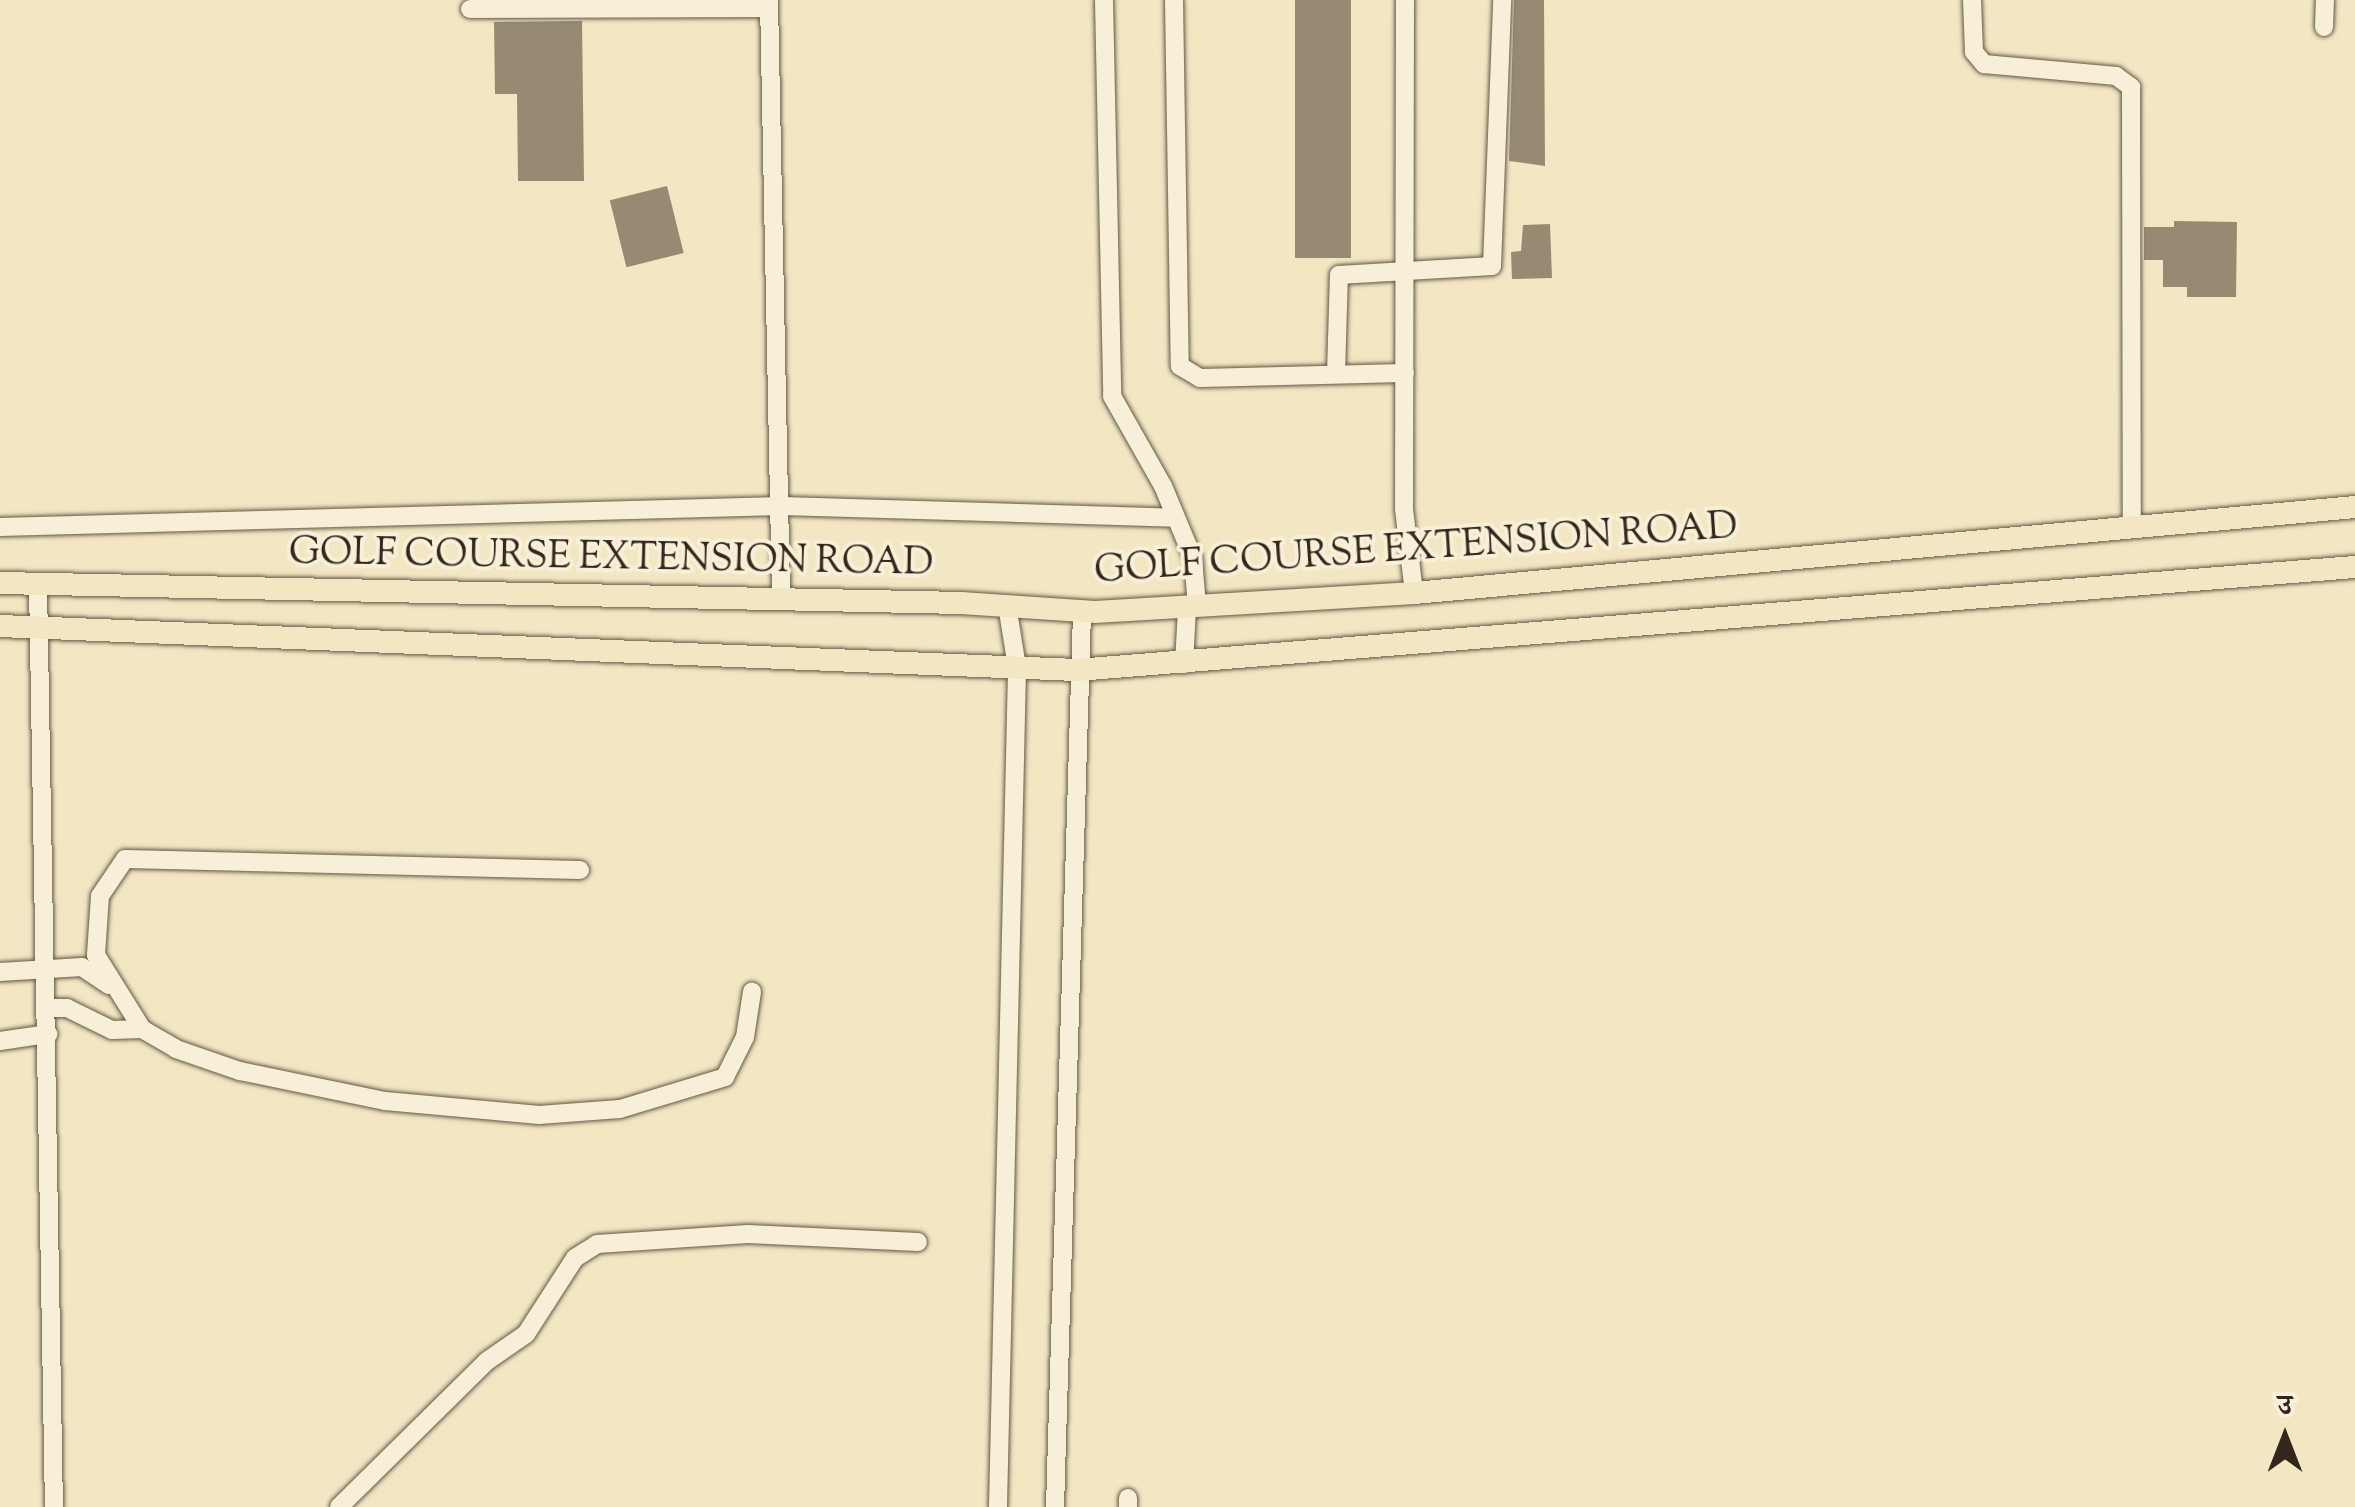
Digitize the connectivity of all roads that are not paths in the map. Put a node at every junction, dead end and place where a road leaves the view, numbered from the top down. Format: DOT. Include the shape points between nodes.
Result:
graph roads {
  1 [pos="1104,0"];
  2 [pos="1174,0"];
  3 [pos="1405,0"];
  4 [pos="1502,0"];
  5 [pos="1972,0"];
  6 [pos="2325,0"];
  7 [pos="769,4"];
  8 [pos="470,10"];
  9 [pos="2324,27"];
  10 [pos="1405,270"];
  11 [pos="1405,373"];
  12 [pos="1336,374"];
  13 [pos="782,506"];
  14 [pos="2355,507"];
  15 [pos="1175,518"];
  16 [pos="0,527"];
  17 [pos="2132,528"];
  18 [pos="2355,567"];
  19 [pos="0,583"];
  20 [pos="38,584"];
  21 [pos="1414,594"];
  22 [pos="780,599"];
  23 [pos="1007,606"];
  24 [pos="1192,607"];
  25 [pos="1082,611"];
  26 [pos="0,626"];
  27 [pos="37,626"];
  28 [pos="1184,664"];
  29 [pos="1017,668"];
  30 [pos="1077,670"];
  31 [pos="580,870"];
  32 [pos="46,965"];
  33 [pos="0,972"];
  34 [pos="114,988"];
  35 [pos="752,992"];
  36 [pos="48,1008"];
  37 [pos="142,1029"];
  38 [pos="48,1034"];
  39 [pos="0,1040"];
  40 [pos="918,1242"];
  41 [pos="54,1507"];
  42 [pos="339,1507"];
  43 [pos="998,1507"];
  44 [pos="1055,1507"];
  1 -- 15 [label="street" via="1112,396"];
  2 -- 12 [label="street" via="1180,366 1200,378"];
  3 -- 10 [label="street"];
  4 -- 10 [label="street" via="1492,266"];
  5 -- 17 [label="street" via="1974,52 1984,64 2116,76 2131,87"];
  6 -- 9 [label="street"];
  7 -- 8 [label="street"];
  7 -- 13 [label="street"];
  10 -- 11 [label="street"];
  10 -- 12 [label="street" via="1339,275"];
  11 -- 12 [label="street"];
  11 -- 21 [label="street" via="1404,509"];
  13 -- 15 [label="street"];
  13 -- 16 [label="street"];
  13 -- 22 [label="street"];
  14 -- 17 [label="main road, GOLF COURSE EXTENSION ROAD"];
  15 -- 24 [label="street" via="1193,558"];
  17 -- 21 [label="main road, GOLF COURSE EXTENSION ROAD"];
  18 -- 28 [label="main road"];
  19 -- 20 [label="main road, GOLF COURSE EXTENSION ROAD"];
  20 -- 22 [label="main road, GOLF COURSE EXTENSION ROAD"];
  20 -- 27 [label="street"];
  21 -- 24 [label="main road, GOLF COURSE EXTENSION ROAD"];
  22 -- 23 [label="main road, GOLF COURSE EXTENSION ROAD"];
  23 -- 25 [label="main road, GOLF COURSE EXTENSION ROAD"];
  23 -- 29 [label="street"];
  24 -- 25 [label="main road, GOLF COURSE EXTENSION ROAD"];
  24 -- 28 [label="street"];
  25 -- 30 [label="street"];
  26 -- 27 [label="main road"];
  27 -- 29 [label="main road"];
  27 -- 32 [label="street"];
  28 -- 30 [label="main road"];
  29 -- 30 [label="main road"];
  29 -- 43 [label="street"];
  30 -- 44 [label="street"];
  31 -- 34 [label="street" via="125,859 100,896 96,955"];
  32 -- 33 [label="street"];
  32 -- 34 [label="street" via="82,966"];
  32 -- 36 [label="street"];
  34 -- 37 [label="street"];
  35 -- 37 [label="street" via="745,1037 725,1077 620,1109 539,1115 385,1101 240,1071"];
  36 -- 37 [label="street" via="66,1008 112,1030"];
  36 -- 38 [label="street"];
  38 -- 39 [label="street"];
  38 -- 41 [label="street"];
  40 -- 42 [label="street" via="748,1234 598,1244 574,1258 526,1334 487,1361"];
}
